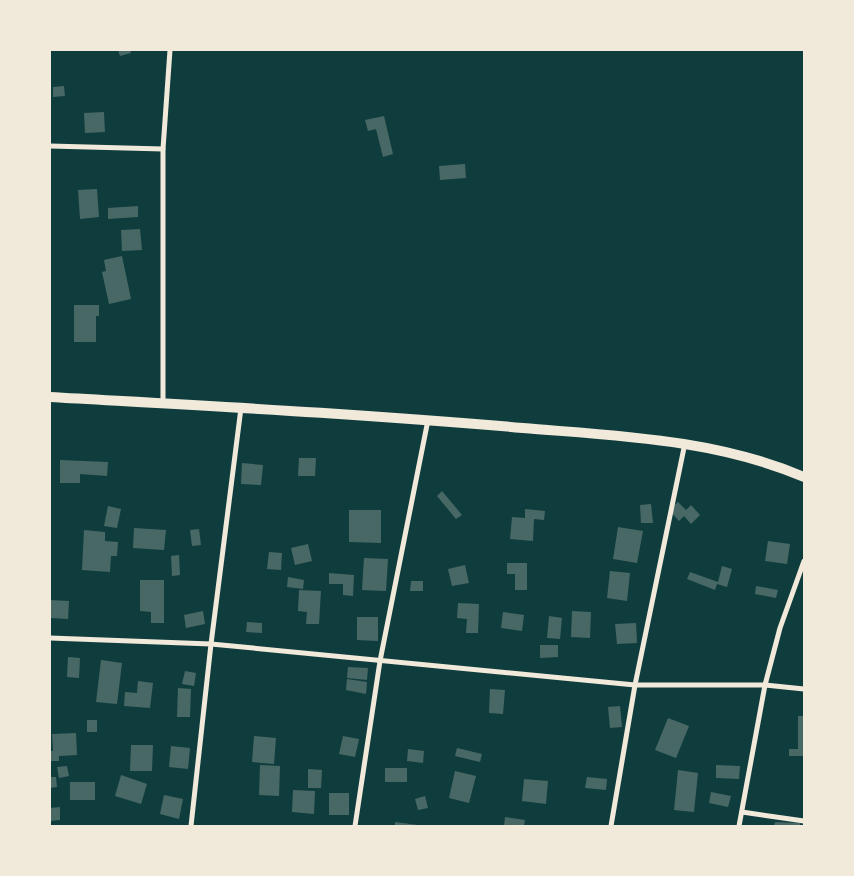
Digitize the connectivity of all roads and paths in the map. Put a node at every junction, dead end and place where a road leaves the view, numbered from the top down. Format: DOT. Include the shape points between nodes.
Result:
graph roads {
  1 [pos="170,50"];
  2 [pos="50,146"];
  3 [pos="164,149"];
  4 [pos="50,398"];
  5 [pos="162,403"];
  6 [pos="241,408"];
  7 [pos="428,419"];
  8 [pos="685,442"];
  9 [pos="804,476"];
  10 [pos="804,561"];
  11 [pos="50,638"];
  12 [pos="211,644"];
  13 [pos="380,661"];
  14 [pos="634,685"];
  15 [pos="765,685"];
  16 [pos="804,689"];
  17 [pos="742,812"];
  18 [pos="804,821"];
  19 [pos="191,826"];
  20 [pos="355,826"];
  21 [pos="611,826"];
  22 [pos="739,826"];
  1 -- 3 [label="street"];
  2 -- 3 [label="street"];
  3 -- 5 [label="street"];
  4 -- 5 [label="main road"];
  5 -- 6 [label="main road"];
  6 -- 7 [label="main road"];
  6 -- 12 [label="street"];
  7 -- 8 [label="main road"];
  7 -- 13 [label="street"];
  8 -- 9 [label="main road" via="776,465"];
  8 -- 14 [label="street"];
  10 -- 15 [label="street" via="780,628"];
  11 -- 12 [label="street"];
  12 -- 13 [label="street"];
  12 -- 19 [label="street"];
  13 -- 14 [label="street"];
  13 -- 20 [label="street"];
  14 -- 15 [label="street"];
  14 -- 21 [label="street"];
  15 -- 16 [label="street"];
  15 -- 17 [label="street"];
  17 -- 18 [label="street"];
  17 -- 22 [label="street"];
}
